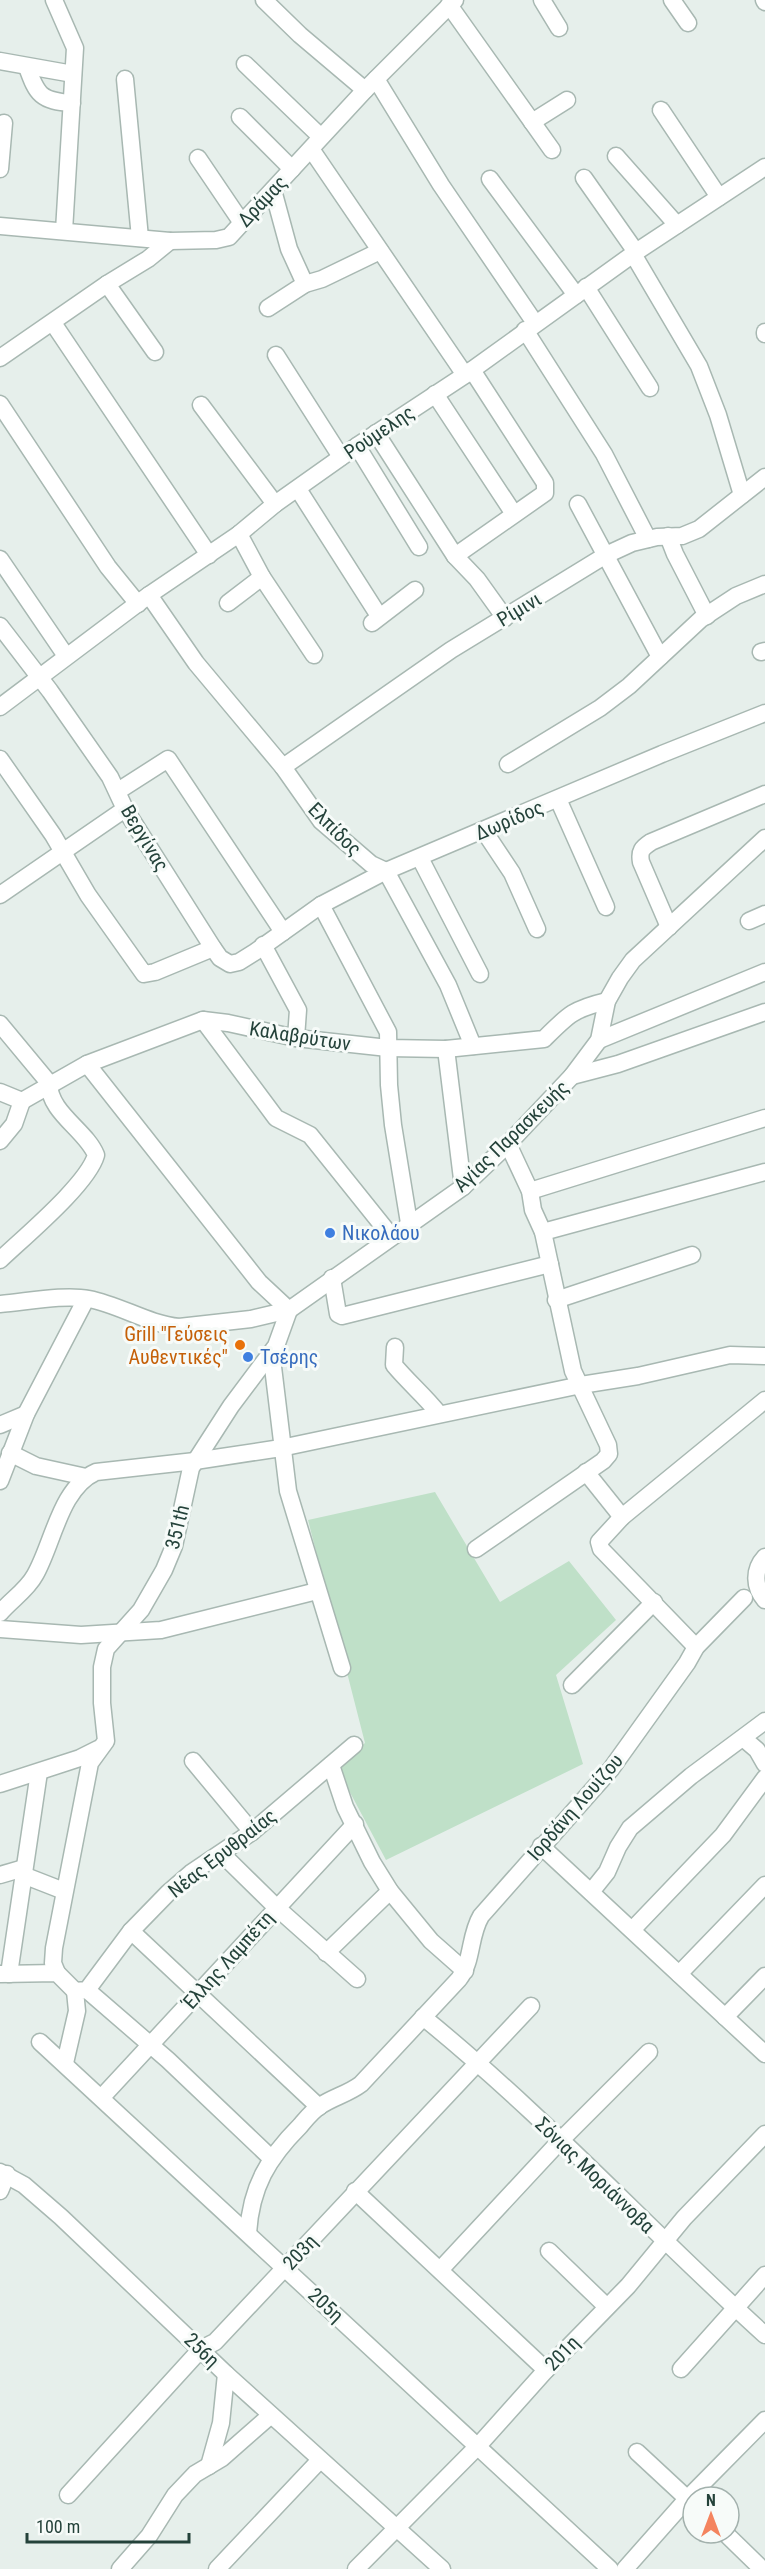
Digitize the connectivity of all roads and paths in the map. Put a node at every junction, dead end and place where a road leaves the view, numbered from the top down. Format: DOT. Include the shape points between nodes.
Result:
graph roads {
  1 [pos="54,0"];
  2 [pos="264,0"];
  3 [pos="542,0"];
  4 [pos="672,0"];
  5 [pos="452,3"];
  6 [pos="688,23"];
  7 [pos="559,28"];
  8 [pos="0,61"];
  9 [pos="245,64"];
  10 [pos="27,67"];
  11 [pos="73,74"];
  12 [pos="125,79"];
  13 [pos="370,84"];
  14 [pos="567,100"];
  15 [pos="72,104"];
  16 [pos="661,111"];
  17 [pos="240,117"];
  18 [pos="532,122"];
  19 [pos="4,123"];
  20 [pos="316,143"];
  21 [pos="552,150"];
  22 [pos="615,156"];
  23 [pos="198,158"];
  24 [pos="765,168"];
  25 [pos="0,169"];
  26 [pos="292,169"];
  27 [pos="584,178"];
  28 [pos="490,179"];
  29 [pos="273,190"];
  30 [pos="719,197"];
  31 [pos="242,223"];
  32 [pos="677,225"];
  33 [pos="0,226"];
  34 [pos="64,231"];
  35 [pos="140,238"];
  36 [pos="170,241"];
  37 [pos="380,251"];
  38 [pos="634,253"];
  39 [pos="107,284"];
  40 [pos="305,284"];
  41 [pos="581,291"];
  42 [pos="268,308"];
  43 [pos="53,322"];
  44 [pos="530,327"];
  45 [pos="155,352"];
  46 [pos="276,355"];
  47 [pos="0,358"];
  48 [pos="468,372"];
  49 [pos="650,388"];
  50 [pos="435,394"];
  51 [pos="0,404"];
  52 [pos="201,405"];
  53 [pos="376,433"];
  54 [pos="357,446"];
  55 [pos="341,457"];
  56 [pos="765,477"];
  57 [pos="298,489"];
  58 [pos="742,495"];
  59 [pos="275,504"];
  60 [pos="578,504"];
  61 [pos="514,514"];
  62 [pos="239,534"];
  63 [pos="668,536"];
  64 [pos="648,539"];
  65 [pos="418,546"];
  66 [pos="208,555"];
  67 [pos="606,555"];
  68 [pos="455,556"];
  69 [pos="0,559"];
  70 [pos="262,577"];
  71 [pos="765,584"];
  72 [pos="415,590"];
  73 [pos="143,600"];
  74 [pos="228,603"];
  75 [pos="707,616"];
  76 [pos="505,618"];
  77 [pos="0,626"];
  78 [pos="314,655"];
  79 [pos="66,656"];
  80 [pos="660,657"];
  81 [pos="39,678"];
  82 [pos="0,707"];
  83 [pos="765,713"];
  84 [pos="0,759"];
  85 [pos="508,764"];
  86 [pos="283,767"];
  87 [pos="118,791"];
  88 [pos="765,794"];
  89 [pos="558,799"];
  90 [pos="125,809"];
  91 [pos="484,831"];
  92 [pos="765,838"];
  93 [pos="62,853"];
  94 [pos="420,858"];
  95 [pos="386,871"];
  96 [pos="0,895"];
  97 [pos="321,905"];
  98 [pos="606,908"];
  99 [pos="765,914"];
  100 [pos="749,921"];
  101 [pos="669,927"];
  102 [pos="537,929"];
  103 [pos="283,932"];
  104 [pos="263,945"];
  105 [pos="213,948"];
  106 [pos="765,972"];
  107 [pos="480,974"];
  108 [pos="607,1001"];
  109 [pos="765,1012"];
  110 [pos="203,1020"];
  111 [pos="0,1024"];
  112 [pos="296,1038"];
  113 [pos="599,1040"];
  114 [pos="473,1046"];
  115 [pos="388,1048"];
  116 [pos="446,1049"];
  117 [pos="87,1064"];
  118 [pos="572,1076"];
  119 [pos="50,1083"];
  120 [pos="0,1092"];
  121 [pos="22,1101"];
  122 [pos="765,1118"];
  123 [pos="0,1141"];
  124 [pos="508,1144"];
  125 [pos="765,1172"];
  126 [pos="463,1187"];
  127 [pos="530,1191"];
  128 [pos="409,1223"];
  129 [pos="543,1232"];
  130 [pos="391,1236"];
  131 [pos="692,1255"];
  132 [pos="0,1260"];
  133 [pos="550,1264"];
  134 [pos="332,1278"];
  135 [pos="86,1299"];
  136 [pos="556,1300"];
  137 [pos="0,1304"];
  138 [pos="289,1310"];
  139 [pos="276,1346"];
  140 [pos="395,1347"];
  141 [pos="765,1356"];
  142 [pos="581,1385"];
  143 [pos="765,1400"];
  144 [pos="27,1414"];
  145 [pos="439,1414"];
  146 [pos="0,1425"];
  147 [pos="281,1448"];
  148 [pos="10,1453"];
  149 [pos="195,1461"];
  150 [pos="586,1472"];
  151 [pos="86,1476"];
  152 [pos="0,1481"];
  153 [pos="622,1516"];
  154 [pos="476,1549"];
  155 [pos="765,1557"];
  156 [pos="317,1591"];
  157 [pos="744,1598"];
  158 [pos="765,1600"];
  159 [pos="654,1602"];
  160 [pos="1,1610"];
  161 [pos="0,1629"];
  162 [pos="119,1635"];
  163 [pos="696,1647"];
  164 [pos="342,1668"];
  165 [pos="572,1685"];
  166 [pos="765,1721"];
  167 [pos="743,1738"];
  168 [pos="354,1745"];
  169 [pos="99,1749"];
  170 [pos="193,1761"];
  171 [pos="765,1764"];
  172 [pos="331,1766"];
  173 [pos="39,1772"];
  174 [pos="765,1777"];
  175 [pos="0,1784"];
  176 [pos="355,1824"];
  177 [pos="252,1832"];
  178 [pos="541,1846"];
  179 [pos="222,1854"];
  180 [pos="23,1871"];
  181 [pos="0,1875"];
  182 [pos="765,1885"];
  183 [pos="390,1890"];
  184 [pos="64,1891"];
  185 [pos="591,1892"];
  186 [pos="276,1907"];
  187 [pos="632,1930"];
  188 [pos="131,1932"];
  189 [pos="326,1953"];
  190 [pos="465,1971"];
  191 [pos="57,1973"];
  192 [pos="4,1974"];
  193 [pos="679,1974"];
  194 [pos="765,1976"];
  195 [pos="357,1979"];
  196 [pos="81,1990"];
  197 [pos="198,1994"];
  198 [pos="531,2006"];
  199 [pos="423,2017"];
  200 [pos="725,2017"];
  201 [pos="40,2042"];
  202 [pos="150,2045"];
  203 [pos="649,2052"];
  204 [pos="765,2054"];
  205 [pos="478,2062"];
  206 [pos="65,2063"];
  207 [pos="102,2097"];
  208 [pos="319,2107"];
  209 [pos="765,2134"];
  210 [pos="560,2141"];
  211 [pos="271,2158"];
  212 [pos="3,2173"];
  213 [pos="0,2191"];
  214 [pos="355,2191"];
  215 [pos="248,2233"];
  216 [pos="665,2243"];
  217 [pos="549,2251"];
  218 [pos="286,2268"];
  219 [pos="440,2270"];
  220 [pos="765,2275"];
  221 [pos="607,2307"];
  222 [pos="734,2307"];
  223 [pos="765,2335"];
  224 [pos="201,2349"];
  225 [pos="681,2369"];
  226 [pos="546,2370"];
  227 [pos="226,2374"];
  228 [pos="271,2415"];
  229 [pos="765,2420"];
  230 [pos="478,2446"];
  231 [pos="637,2452"];
  232 [pos="320,2460"];
  233 [pos="208,2466"];
  234 [pos="705,2485"];
  235 [pos="681,2493"];
  236 [pos="68,2495"];
  237 [pos="681,2510"];
  238 [pos="395,2528"];
  239 [pos="737,2545"];
  240 [pos="120,2569"];
  241 [pos="217,2569"];
  242 [pos="356,2569"];
  243 [pos="442,2569"];
  244 [pos="610,2569"];
  245 [pos="625,2569"];
  246 [pos="762,2569"];
  1 -- 11 [label="street" via="75,48"];
  2 -- 13 [label="street" via="300,35"];
  3 -- 7 [label="street"];
  4 -- 6 [label="street"];
  5 -- 13 [label="street, Δράμας"];
  5 -- 18 [label="street"];
  8 -- 10 [label="street"];
  9 -- 20 [label="street"];
  10 -- 11 [label="street"];
  10 -- 15 [label="street" via="43,98"];
  11 -- 15 [label="street"];
  12 -- 35 [label="street"];
  13 -- 20 [label="street, Δράμας"];
  13 -- 44 [label="street" via="441,185"];
  14 -- 18 [label="street"];
  15 -- 34 [label="street"];
  16 -- 30 [label="street"];
  17 -- 26 [label="street"];
  18 -- 21 [label="street"];
  19 -- 25 [label="street"];
  20 -- 26 [label="street, Δράμας"];
  20 -- 37 [label="street"];
  22 -- 32 [label="street"];
  23 -- 31 [label="street"];
  24 -- 30 [label="street, Ρούμελης"];
  26 -- 29 [label="street, Δράμας"];
  27 -- 38 [label="street"];
  28 -- 41 [label="street"];
  29 -- 31 [label="street, Δράμας"];
  29 -- 40 [label="street" via="289,249"];
  30 -- 32 [label="street, Ρούμελης"];
  31 -- 36 [label="street, Δράμας" via="222,239"];
  32 -- 38 [label="street, Ρούμελης"];
  33 -- 34 [label="street, Δράμας"];
  34 -- 35 [label="street, Δράμας"];
  35 -- 36 [label="street, Δράμας"];
  36 -- 39 [label="street"];
  37 -- 40 [label="street"];
  37 -- 48 [label="street"];
  38 -- 41 [label="street, Ρούμελης"];
  38 -- 58 [label="street" via="699,366"];
  39 -- 43 [label="street"];
  39 -- 45 [label="street"];
  40 -- 42 [label="street"];
  41 -- 44 [label="street, Ρούμελης"];
  41 -- 49 [label="street"];
  43 -- 47 [label="street"];
  43 -- 66 [label="street"];
  44 -- 48 [label="street, Ρούμελης"];
  44 -- 64 [label="street" via="623,487"];
  46 -- 55 [label="street"];
  48 -- 50 [label="street, Ρούμελης"];
  48 -- 61 [label="street" via="545,483 545,493"];
  50 -- 53 [label="street, Ρούμελης"];
  50 -- 61 [label="street"];
  51 -- 73 [label="street, Ελπίδος" via="108,567"];
  52 -- 59 [label="street"];
  53 -- 54 [label="street, Ρούμελης"];
  53 -- 68 [label="street"];
  54 -- 55 [label="street, Ρούμελης"];
  54 -- 65 [label="street"];
  55 -- 57 [label="street, Ρούμελης"];
  56 -- 58 [label="street, Ρίμινι"];
  57 -- 59 [label="street, Ρούμελης"];
  57 -- 72 [label="street" via="375,619"];
  58 -- 63 [label="street, Ρίμινι" via="699,529 682,536"];
  59 -- 62 [label="street, Ρούμελης"];
  60 -- 67 [label="street"];
  61 -- 68 [label="street"];
  62 -- 66 [label="street, Ρούμελης"];
  62 -- 70 [label="street"];
  63 -- 64 [label="street, Ρίμινι"];
  63 -- 75 [label="street"];
  64 -- 67 [label="street, Ρίμινι"];
  66 -- 73 [label="street, Ρούμελης"];
  67 -- 76 [label="street, Ρίμινι"];
  67 -- 80 [label="street"];
  68 -- 76 [label="street"];
  69 -- 79 [label="street"];
  70 -- 74 [label="street"];
  70 -- 78 [label="street"];
  71 -- 75 [label="street"];
  73 -- 79 [label="street, Ρούμελης"];
  73 -- 86 [label="street, Ελπίδος"];
  75 -- 80 [label="street"];
  76 -- 86 [label="street, Ρίμινι"];
  77 -- 81 [label="street, Βεργίνας"];
  79 -- 81 [label="street, Ρούμελης"];
  80 -- 85 [label="street" via="600,708"];
  81 -- 82 [label="street, Ρούμελης"];
  81 -- 87 [label="street, Βεργίνας"];
  83 -- 89 [label="street, Δωρίδος"];
  84 -- 93 [label="street"];
  86 -- 95 [label="street, Ελπίδος" via="321,821 371,864"];
  87 -- 90 [label="street, Βεργίνας"];
  87 -- 103 [label="street" via="168,759"];
  88 -- 101 [label="street" via="643,848 641,862"];
  89 -- 91 [label="street, Δωρίδος"];
  89 -- 98 [label="street"];
  90 -- 93 [label="street"];
  90 -- 105 [label="street, Βεργίνας"];
  91 -- 94 [label="street, Δωρίδος"];
  91 -- 102 [label="street" via="512,873"];
  92 -- 101 [label="street, Αγίας Παρασκευής"];
  93 -- 96 [label="street"];
  93 -- 105 [label="street" via="144,974"];
  94 -- 95 [label="street, Δωρίδος"];
  94 -- 107 [label="street"];
  95 -- 97 [label="street, Δωρίδος"];
  95 -- 114 [label="street, Ελπίδος" via="448,985"];
  97 -- 103 [label="street, Δωρίδος"];
  97 -- 115 [label="street" via="388,1032"];
  99 -- 100 [label="street"];
  101 -- 108 [label="street, Αγίας Παρασκευής" via="633,960"];
  103 -- 104 [label="street, Δωρίδος"];
  104 -- 105 [label="street, Βεργίνας" via="230,964"];
  104 -- 112 [label="street" via="298,1010"];
  106 -- 113 [label="street"];
  108 -- 113 [label="street, Αγίας Παρασκευής"];
  108 -- 114 [label="street, Καλαβρύτων" via="579,1009 559,1022 544,1039"];
  109 -- 118 [label="street" via="618,1064"];
  110 -- 112 [label="street, Καλαβρύτων"];
  110 -- 117 [label="street, Καλαβρύτων"];
  110 -- 130 [label="street" via="276,1118 310,1135"];
  111 -- 119 [label="street"];
  112 -- 115 [label="street, Καλαβρύτων"];
  113 -- 118 [label="street, Αγίας Παρασκευής"];
  114 -- 116 [label="street, Καλαβρύτων"];
  115 -- 116 [label="street, Καλαβρύτων"];
  115 -- 128 [label="street" via="393,1125"];
  116 -- 126 [label="street"];
  117 -- 119 [label="street, Καλαβρύτων"];
  117 -- 138 [label="street" via="259,1282"];
  118 -- 124 [label="street, Αγίας Παρασκευής"];
  119 -- 121 [label="street, Καλαβρύτων"];
  119 -- 132 [label="street" via="51,1096 93,1149 94,1163 66,1197"];
  120 -- 121 [label="street"];
  121 -- 123 [label="street" via="14,1124"];
  122 -- 127 [label="street"];
  124 -- 126 [label="street, Αγίας Παρασκευής"];
  124 -- 127 [label="street"];
  125 -- 129 [label="street"];
  126 -- 128 [label="street, Αγίας Παρασκευής"];
  127 -- 129 [label="street"];
  128 -- 130 [label="street, Αγίας Παρασκευής"];
  129 -- 133 [label="street"];
  130 -- 134 [label="street, Αγίας Παρασκευής"];
  131 -- 136 [label="street"];
  133 -- 134 [label="street" via="347,1316 338,1314"];
  133 -- 136 [label="street"];
  134 -- 138 [label="street, Αγίας Παρασκευής"];
  135 -- 137 [label="street, Αγίας Παρασκευής"];
  135 -- 138 [label="street, Αγίας Παρασκευής" via="179,1327 251,1319"];
  135 -- 144 [label="street"];
  136 -- 142 [label="street" via="573,1371"];
  138 -- 139 [label="street, 351th"];
  139 -- 147 [label="street" via="273,1367"];
  139 -- 149 [label="street, 351th"];
  140 -- 145 [label="street" via="394,1365"];
  141 -- 142 [label="street" via="730,1355"];
  142 -- 145 [label="street"];
  142 -- 150 [label="street" via="609,1454"];
  143 -- 153 [label="street"];
  144 -- 146 [label="street"];
  144 -- 148 [label="street"];
  145 -- 147 [label="street"];
  147 -- 149 [label="street"];
  147 -- 156 [label="street" via="288,1491"];
  148 -- 151 [label="street" via="36,1466"];
  148 -- 152 [label="street"];
  149 -- 151 [label="street" via="110,1469"];
  149 -- 162 [label="street, 351th" via="170,1557 141,1610"];
  150 -- 153 [label="street"];
  150 -- 154 [label="street"];
  151 -- 160 [label="street" via="53,1530 35,1576"];
  153 -- 159 [label="street" via="602,1536 601,1549"];
  155 -- 158 [label="street" via="756,1573 756,1585"];
  156 -- 162 [label="street" via="188,1625"];
  156 -- 164 [label="street"];
  157 -- 163 [label="street, Ιορδάνη Λουίζου"];
  159 -- 163 [label="street"];
  159 -- 165 [label="street"];
  161 -- 162 [label="street"];
  162 -- 169 [label="street, 351th" via="106,1649 102,1667 106,1741"];
  163 -- 178 [label="street, Ιορδάνη Λουίζου" via="611,1768"];
  166 -- 167 [label="street"];
  167 -- 171 [label="street"];
  167 -- 185 [label="street" via="630,1828 607,1872"];
  168 -- 172 [label="street, Νέας Ερυθραίας"];
  169 -- 173 [label="street"];
  169 -- 184 [label="street, 351th" via="90,1763"];
  170 -- 177 [label="street"];
  172 -- 176 [label="street"];
  172 -- 177 [label="street, Νέας Ερυθραίας"];
  173 -- 175 [label="street"];
  173 -- 180 [label="street"];
  174 -- 187 [label="street" via="723,1835"];
  176 -- 183 [label="street"];
  176 -- 186 [label="street, Έλλης Λαμπέτη"];
  177 -- 179 [label="street, Νέας Ερυθραίας"];
  178 -- 185 [label="street"];
  178 -- 190 [label="street, Ιορδάνη Λουίζου" via="477,1922"];
  179 -- 186 [label="street"];
  179 -- 188 [label="street, Νέας Ερυθραίας" via="191,1873"];
  180 -- 181 [label="street"];
  180 -- 184 [label="street"];
  180 -- 192 [label="street"];
  182 -- 193 [label="street"];
  183 -- 189 [label="street"];
  183 -- 190 [label="street" via="431,1941"];
  184 -- 191 [label="street, 351th" via="53,1957"];
  185 -- 187 [label="street"];
  186 -- 189 [label="street"];
  186 -- 197 [label="street, Έλλης Λαμπέτη"];
  187 -- 193 [label="street"];
  188 -- 196 [label="street, Νέας Ερυθραίας"];
  188 -- 197 [label="street"];
  189 -- 195 [label="street"];
  190 -- 199 [label="street"];
  191 -- 192 [label="street"];
  191 -- 196 [label="street"];
  193 -- 200 [label="street"];
  194 -- 200 [label="street"];
  196 -- 202 [label="street"];
  196 -- 206 [label="street"];
  197 -- 202 [label="street, Έλλης Λαμπέτη"];
  197 -- 208 [label="street"];
  198 -- 205 [label="street, 203η"];
  199 -- 205 [label="street, Σόνιας Μοριάννοβα"];
  199 -- 208 [label="street" via="361,2084"];
  200 -- 204 [label="street"];
  201 -- 206 [label="street, 205η"];
  202 -- 207 [label="street, Έλλης Λαμπέτη"];
  202 -- 211 [label="street"];
  203 -- 210 [label="street"];
  205 -- 210 [label="street, Σόνιας Μοριάννοβα"];
  205 -- 214 [label="street, 203η"];
  206 -- 207 [label="street, 205η"];
  207 -- 215 [label="street, 205η"];
  208 -- 211 [label="street"];
  209 -- 216 [label="street, 201η"];
  210 -- 216 [label="street, Σόνιας Μοριάννοβα"];
  210 -- 219 [label="street"];
  211 -- 215 [label="street" via="256,2194"];
  212 -- 213 [label="street"];
  212 -- 224 [label="street, 256η" via="24,2185 61,2217"];
  214 -- 218 [label="street, 203η"];
  214 -- 219 [label="street"];
  215 -- 218 [label="street, 205η"];
  216 -- 221 [label="street, 201η"];
  216 -- 222 [label="street, Σόνιας Μοριάννοβα"];
  217 -- 221 [label="street"];
  218 -- 224 [label="street, 203η" via="215,2342"];
  218 -- 230 [label="street, 205η"];
  219 -- 226 [label="street"];
  220 -- 222 [label="street"];
  221 -- 226 [label="street, 201η"];
  222 -- 223 [label="street, Σόνιας Μοριάννοβα"];
  222 -- 225 [label="street"];
  224 -- 227 [label="street, 256η"];
  224 -- 236 [label="street, 203η"];
  226 -- 230 [label="street, 201η"];
  227 -- 228 [label="street, 256η"];
  227 -- 233 [label="street" via="221,2423"];
  228 -- 232 [label="street, 256η"];
  228 -- 233 [label="street"];
  229 -- 234 [label="street"];
  230 -- 238 [label="street, 201η"];
  230 -- 244 [label="street, 205η"];
  231 -- 235 [label="street"];
  232 -- 238 [label="street, 256η"];
  232 -- 241 [label="street"];
  233 -- 240 [label="street" via="175,2495 149,2536"];
  237 -- 245 [label="street"];
  238 -- 242 [label="street, 201η"];
  238 -- 243 [label="street, 256η"];
  239 -- 246 [label="street"];
}
